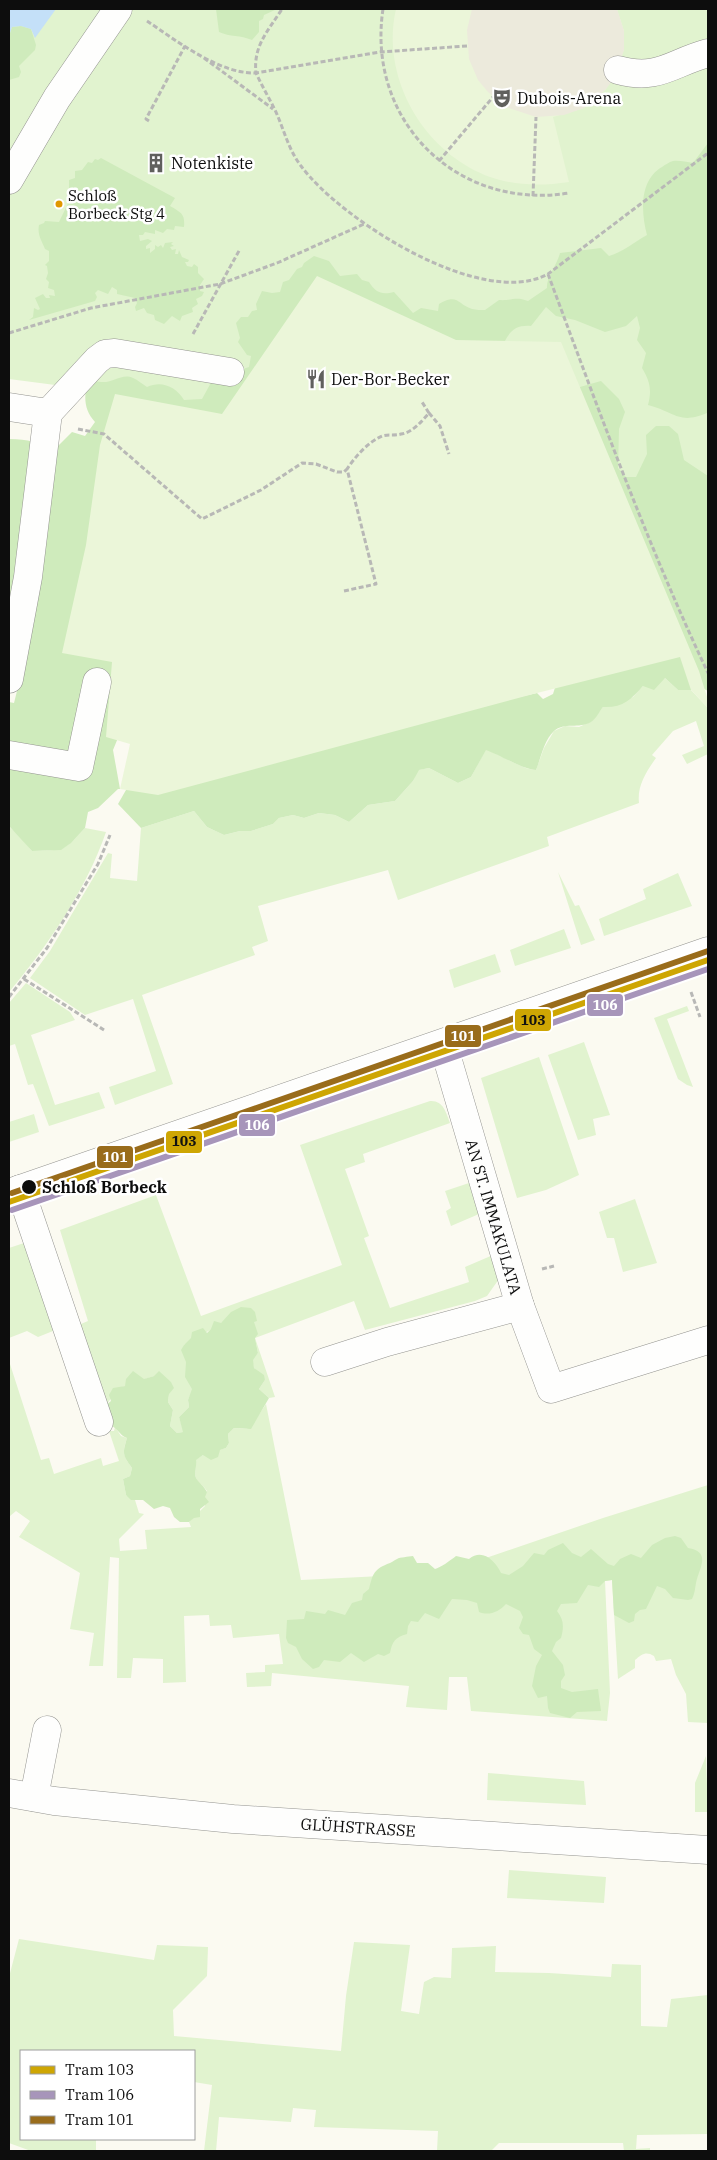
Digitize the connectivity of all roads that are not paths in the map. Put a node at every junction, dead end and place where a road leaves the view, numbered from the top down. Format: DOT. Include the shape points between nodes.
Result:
graph roads {
  1 [pos="118,9"];
  2 [pos="708,53"];
  3 [pos="618,70"];
  4 [pos="9,180"];
  5 [pos="230,372"];
  6 [pos="9,406"];
  7 [pos="48,413"];
  8 [pos="9,679"];
  9 [pos="97,682"];
  10 [pos="9,755"];
  11 [pos="708,951"];
  12 [pos="442,1044"];
  13 [pos="14,1191"];
  14 [pos="520,1306"];
  15 [pos="708,1340"];
  16 [pos="325,1362"];
  17 [pos="99,1422"];
  18 [pos="47,1730"];
  19 [pos="21,1795"];
  20 [pos="708,1850"];
  1 -- 4 [label="street" via="57,98"];
  2 -- 3 [label="street" via="653,74"];
  5 -- 7 [label="street" via="105,354"];
  6 -- 7 [label="street"];
  7 -- 8 [label="street" via="28,577"];
  9 -- 10 [label="street" via="79,766"];
  11 -- 12 [label="street"];
  12 -- 13 [label="street"];
  12 -- 14 [label="street, AN ST. IMMAKULATA"];
  13 -- 17 [label="street"];
  14 -- 15 [label="street, AN ST. IMMAKULATA" via="551,1389"];
  14 -- 16 [label="street"];
  18 -- 19 [label="street"];
  19 -- 20 [label="street, GLÜHSTRASSE" via="140,1811 233,1819"];
}
